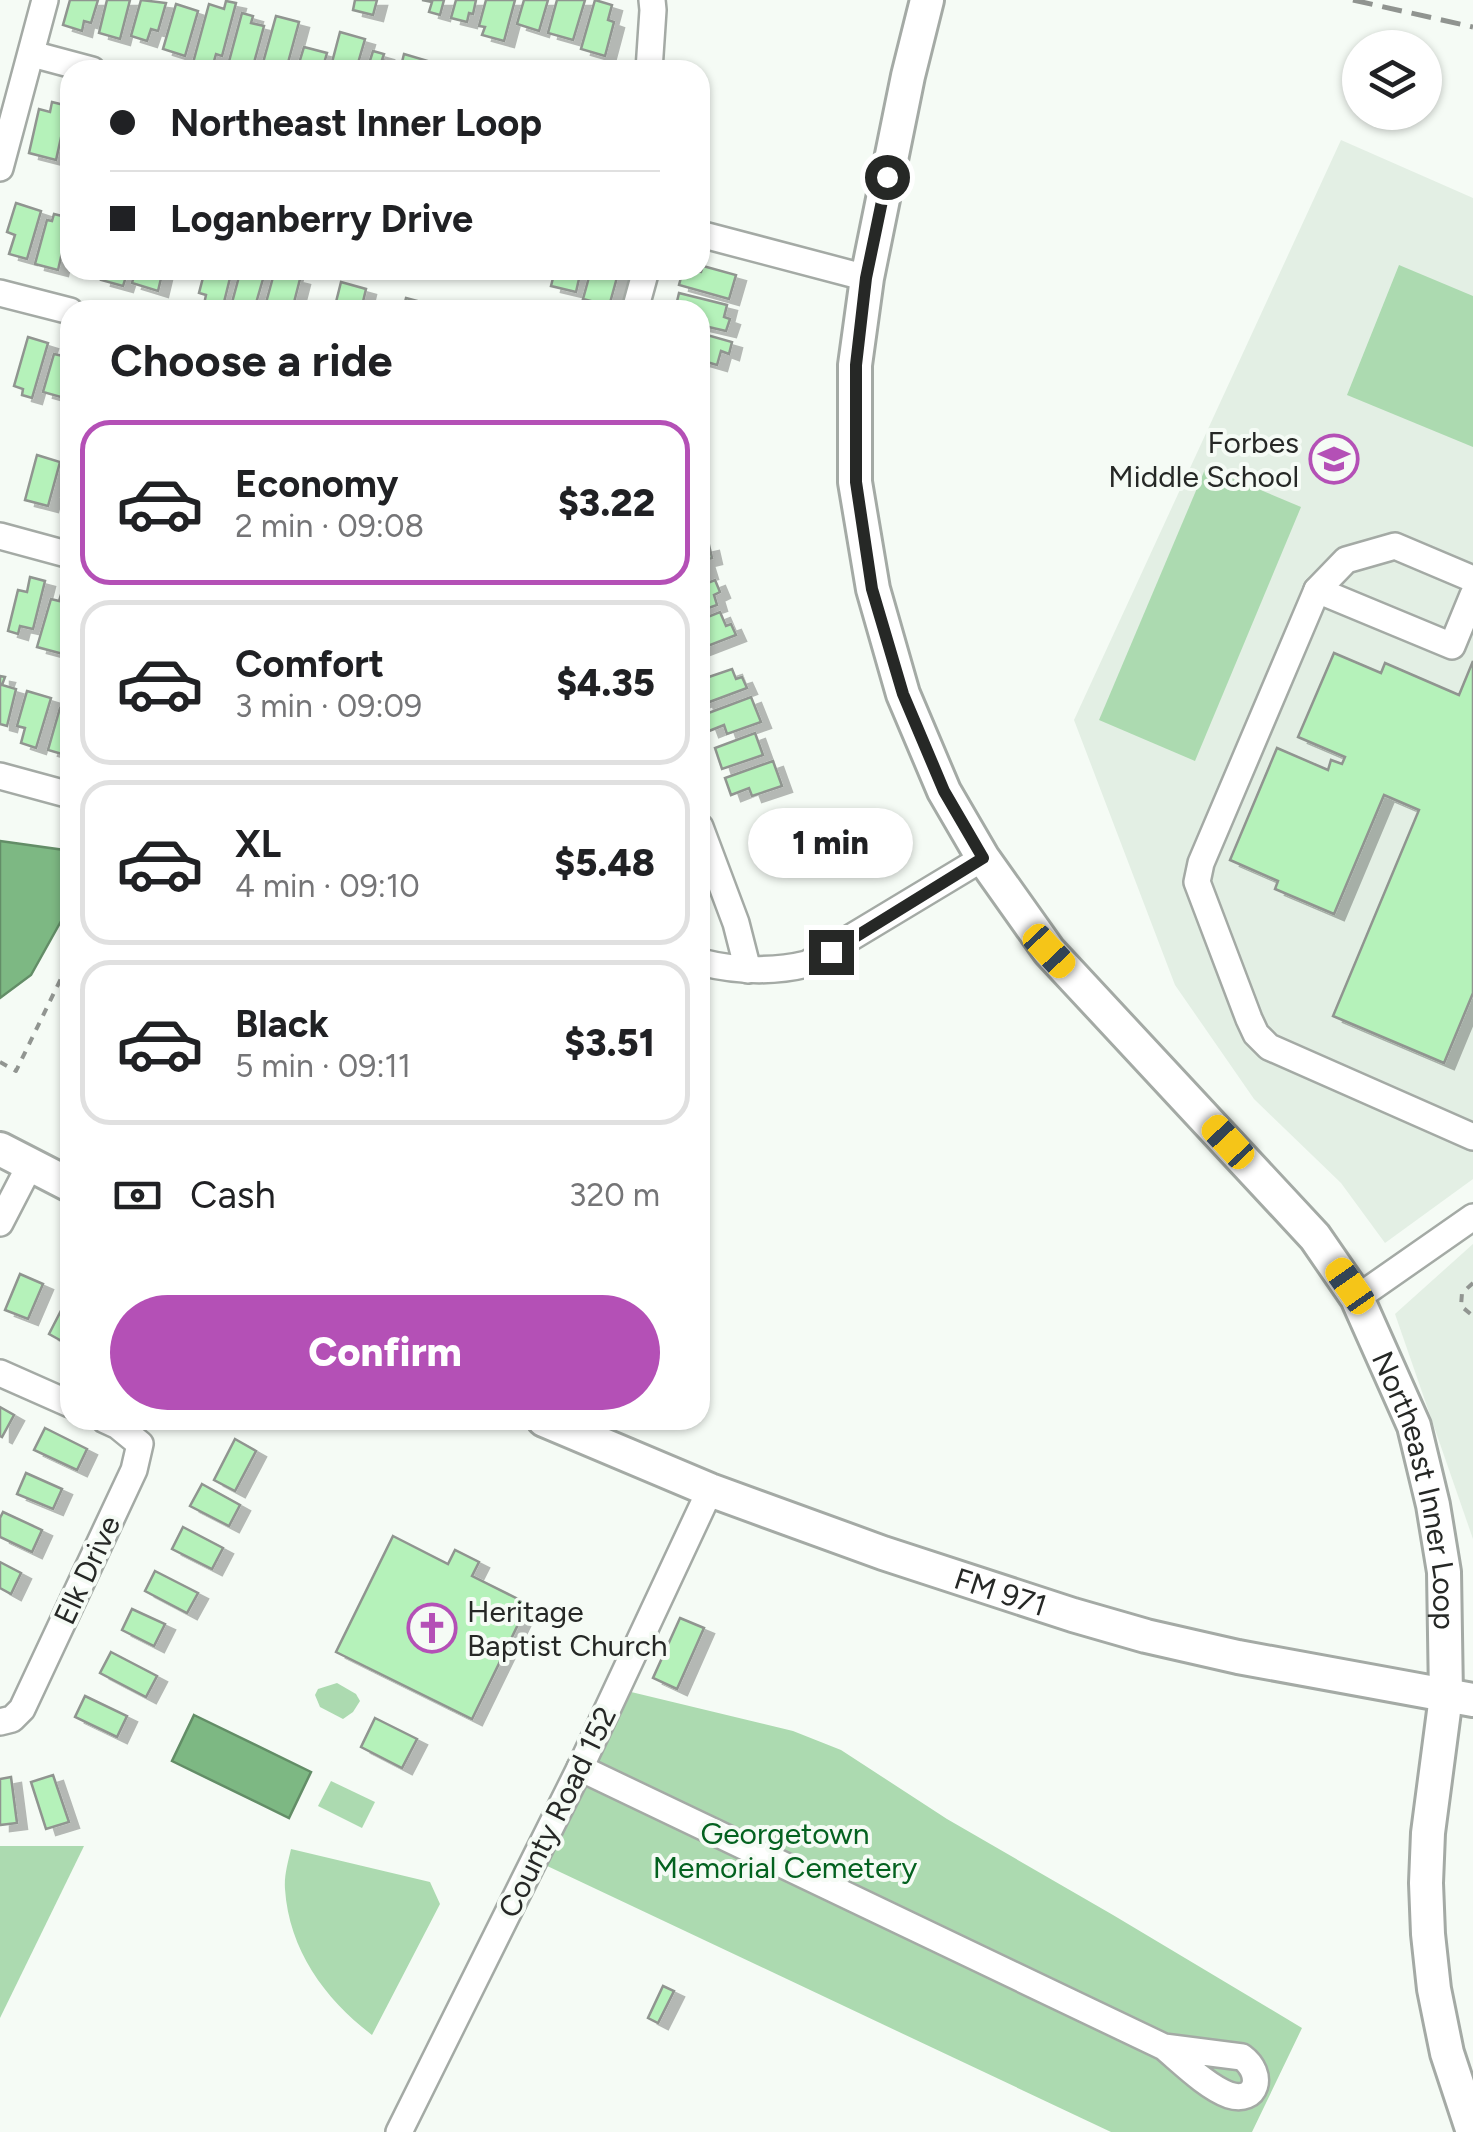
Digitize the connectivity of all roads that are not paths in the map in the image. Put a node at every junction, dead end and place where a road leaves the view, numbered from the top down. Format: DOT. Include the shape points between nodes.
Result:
graph roads {
  1 [pos="46,0"];
  2 [pos="652,0"];
  3 [pos="928,0"];
  4 [pos="32,54"];
  5 [pos="651,60"];
  6 [pos="60,61"];
  7 [pos="0,168"];
  8 [pos="710,237"];
  9 [pos="866,278"];
  10 [pos="0,293"];
  11 [pos="60,308"];
  12 [pos="0,536"];
  13 [pos="60,552"];
  14 [pos="1473,578"];
  15 [pos="1318,590"];
  16 [pos="1473,595"];
  17 [pos="0,776"];
  18 [pos="60,792"];
  19 [pos="710,853"];
  20 [pos="983,858"];
  21 [pos="710,964"];
  22 [pos="748,970"];
  23 [pos="1473,1137"];
  24 [pos="10,1160"];
  25 [pos="60,1181"];
  26 [pos="1473,1217"];
  27 [pos="0,1223"];
  28 [pos="1357,1298"];
  29 [pos="0,1373"];
  30 [pos="60,1400"];
  31 [pos="123,1430"];
  32 [pos="568,1430"];
  33 [pos="710,1490"];
  34 [pos="1460,1698"];
  35 [pos="0,1722"];
  36 [pos="580,1768"];
  37 [pos="1164,2046"];
  38 [pos="399,2132"];
  39 [pos="1473,2132"];
  1 -- 4 [label="street"];
  2 -- 5 [label="street"];
  3 -- 9 [label="main road, Northeast Inner Loop"];
  4 -- 6 [label="street"];
  4 -- 7 [label="street"];
  8 -- 9 [label="street"];
  9 -- 20 [label="main road, Northeast Inner Loop" via="856,365 856,482 872,589 903,694 944,791"];
  10 -- 11 [label="street"];
  12 -- 13 [label="street"];
  14 -- 15 [label="street" via="1396,546 1346,560"];
  15 -- 16 [label="street" via="1452,646"];
  15 -- 23 [label="street" via="1197,882 1256,1034 1269,1047"];
  17 -- 18 [label="street"];
  19 -- 22 [label="street"];
  20 -- 22 [label="street" via="807,964"];
  20 -- 28 [label="main road, Northeast Inner Loop" via="1049,951 1316,1237"];
  21 -- 22 [label="street"];
  24 -- 25 [label="main road"];
  24 -- 27 [label="street"];
  26 -- 28 [label="street"];
  28 -- 34 [label="main road, Northeast Inner Loop" via="1414,1426 1444,1572"];
  29 -- 30 [label="street"];
  31 -- 35 [label="street, Elk Drive" via="140,1444 134,1470 22,1709"];
  32 -- 33 [label="main road, FM 971 / FM 971"];
  33 -- 34 [label="main road, FM 971 / FM 971" via="1146,1636"];
  33 -- 36 [label="street, County Road 152"];
  34 -- 39 [label="main road, Northeast Inner Loop" via="1428,1832 1426,1883 1434,1989"];
  36 -- 37 [label="street"];
  36 -- 38 [label="street, County Road 152"];
}
